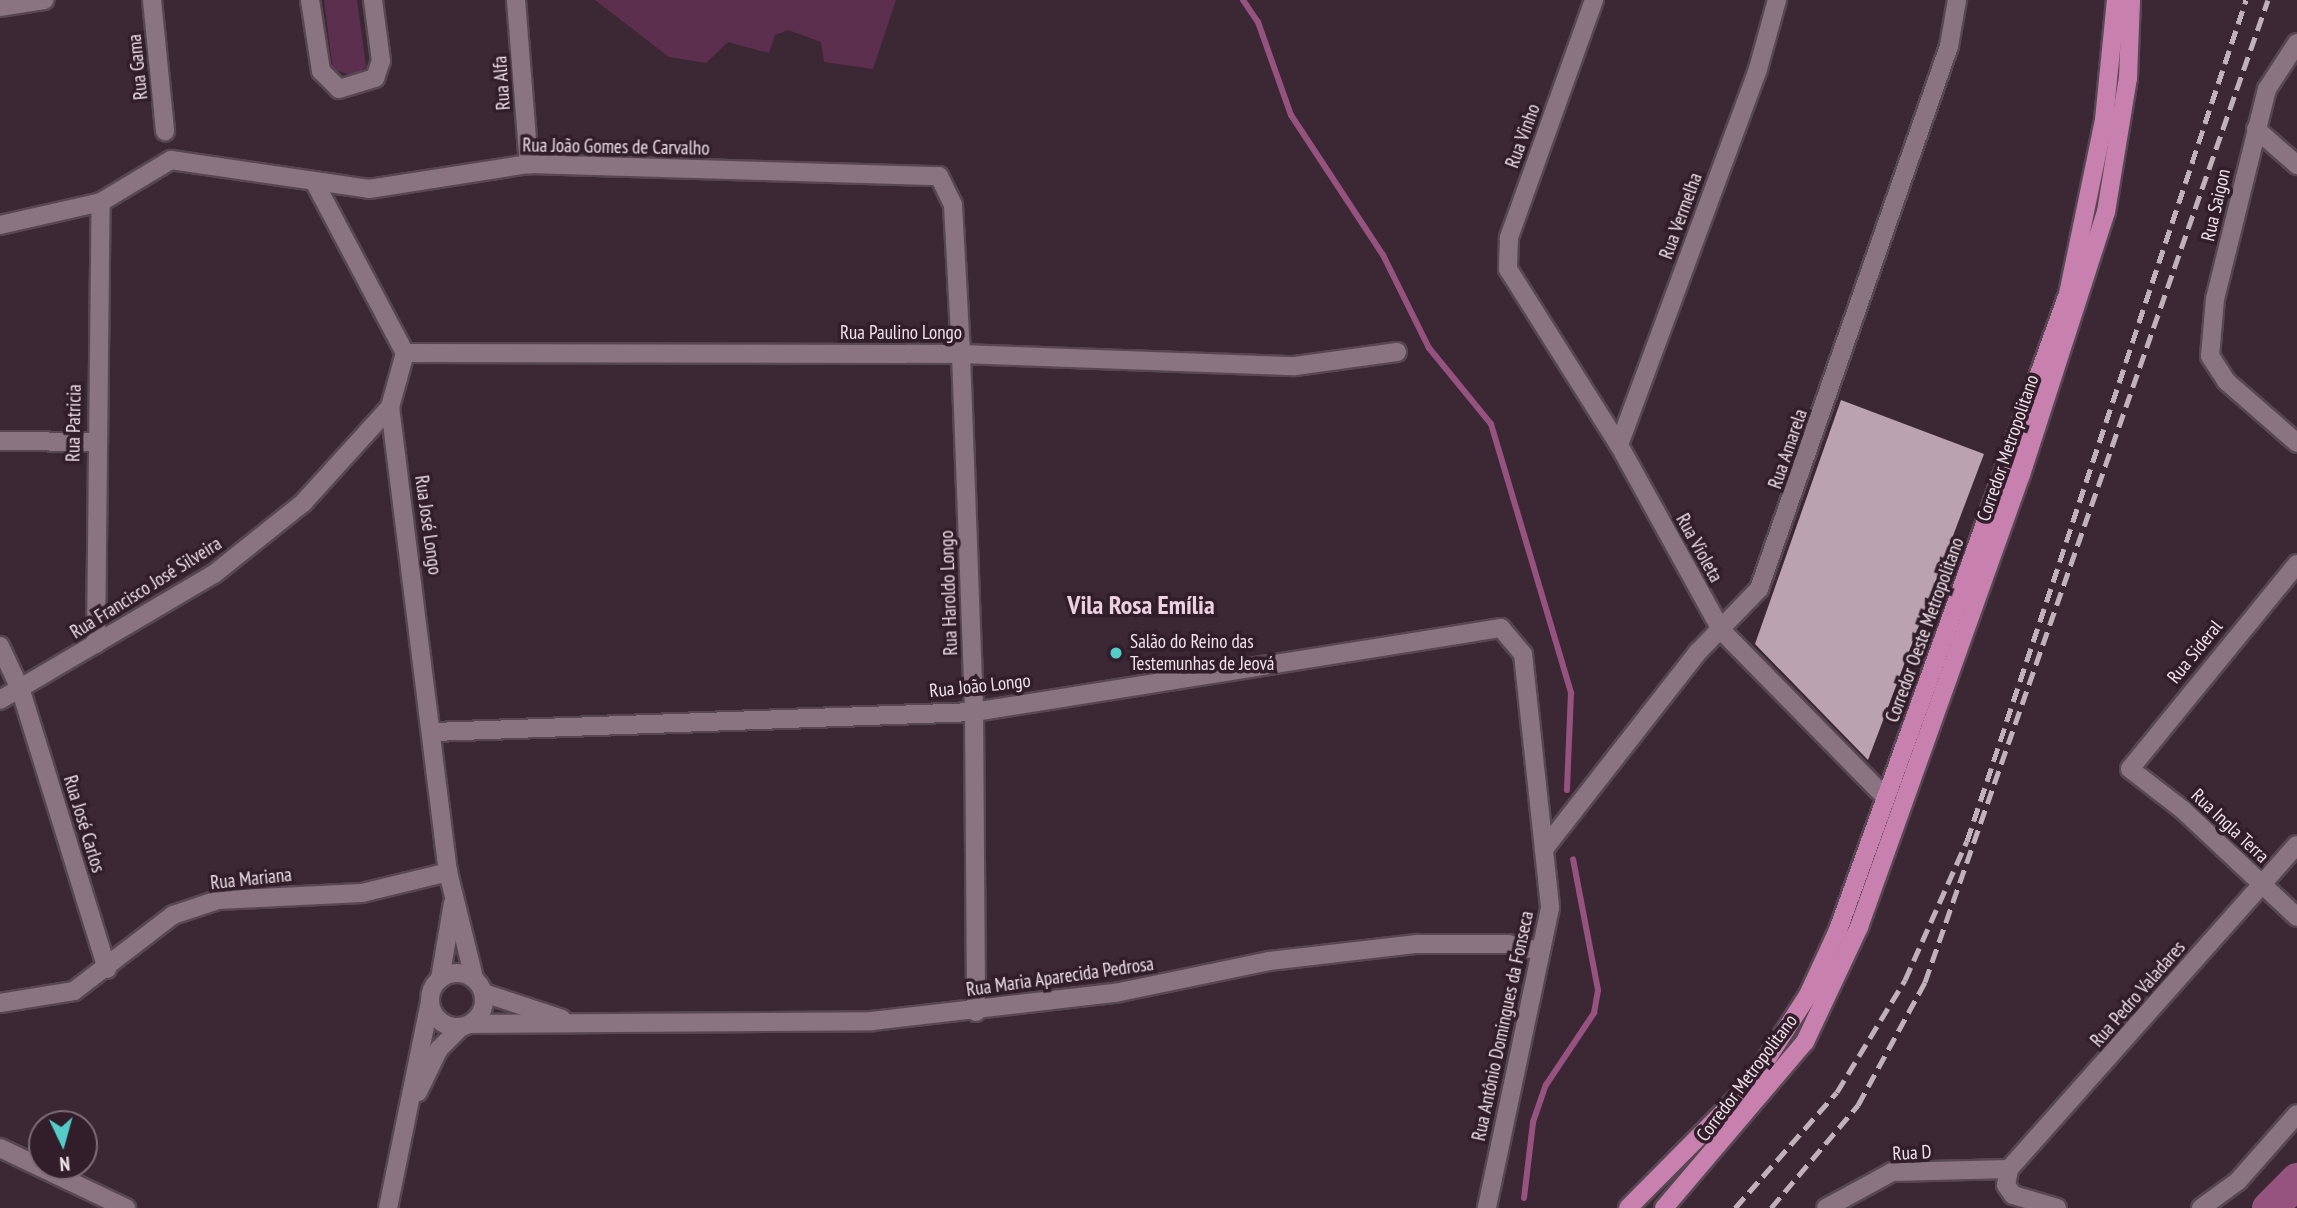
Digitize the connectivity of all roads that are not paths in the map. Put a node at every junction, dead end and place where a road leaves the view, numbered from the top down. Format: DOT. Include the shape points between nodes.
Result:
graph roads {
  1 [pos="44,0"];
  2 [pos="152,0"];
  3 [pos="310,0"];
  4 [pos="373,0"];
  5 [pos="516,0"];
  6 [pos="1594,0"];
  7 [pos="1777,0"];
  8 [pos="1957,0"];
  9 [pos="2116,0"];
  10 [pos="2131,0"];
  11 [pos="0,8"];
  12 [pos="2297,43"];
  13 [pos="2256,129"];
  14 [pos="165,131"];
  15 [pos="529,163"];
  16 [pos="2297,165"];
  17 [pos="939,176"];
  18 [pos="314,183"];
  19 [pos="101,202"];
  20 [pos="0,225"];
  21 [pos="1517,286"];
  22 [pos="1397,352"];
  23 [pos="405,353"];
  24 [pos="961,354"];
  25 [pos="390,407"];
  26 [pos="0,441"];
  27 [pos="95,442"];
  28 [pos="2297,443"];
  29 [pos="1619,445"];
  30 [pos="2297,564"];
  31 [pos="1721,630"];
  32 [pos="96,644"];
  33 [pos="1519,644"];
  34 [pos="0,646"];
  35 [pos="21,691"];
  36 [pos="0,700"];
  37 [pos="974,712"];
  38 [pos="434,732"];
  39 [pos="2130,769"];
  40 [pos="1886,798"];
  41 [pos="2297,845"];
  42 [pos="1544,849"];
  43 [pos="448,872"];
  44 [pos="2263,885"];
  45 [pos="454,896"];
  46 [pos="2297,918"];
  47 [pos="1540,951"];
  48 [pos="107,970"];
  49 [pos="440,979"];
  50 [pos="479,986"];
  51 [pos="430,1002"];
  52 [pos="0,1003"];
  53 [pos="976,1012"];
  54 [pos="582,1024"];
  55 [pos="466,1026"];
  56 [pos="410,1108"];
  57 [pos="2297,1114"];
  58 [pos="1,1151"];
  59 [pos="2010,1169"];
  60 [pos="125,1208"];
  61 [pos="388,1208"];
  62 [pos="1486,1208"];
  63 [pos="1628,1208"];
  64 [pos="1664,1208"];
  65 [pos="1826,1208"];
  66 [pos="2057,1208"];
  67 [pos="2201,1208"];
  1 -- 11 [label="street"];
  2 -- 14 [label="street, Rua Gama"];
  3 -- 4 [label="street" via="321,71 339,89 375,78 380,61"];
  5 -- 15 [label="street, Rua Alfa"];
  6 -- 21 [label="street, Rua Vinho" via="1509,238 1505,255"];
  7 -- 29 [label="street, Rua Vermelha" via="1758,69"];
  8 -- 31 [label="street, Rua Amarela" via="1949,46 1773,558 1752,599"];
  9 -- 40 [label="main road, Corredor Oeste Metropolitano" via="2104,120 2068,294"];
  10 -- 64 [label="main road, Corredor Metropolitano" via="2128,78 2106,212 2030,450 1859,928 1805,1042"];
  12 -- 13 [label="street, Rua Saigon" via="2267,89"];
  13 -- 16 [label="street"];
  13 -- 28 [label="street, Rua Saigon" via="2215,299 2210,356 2226,381"];
  15 -- 17 [label="street, Rua João Gomes de Carvalho"];
  15 -- 18 [label="street, Rua João Gomes de Carvalho" via="369,189"];
  17 -- 24 [label="street, Rua Haroldo Longo" via="953,205"];
  18 -- 19 [label="street, Rua João Gomes de Carvalho" via="171,160"];
  18 -- 23 [label="street"];
  19 -- 20 [label="street"];
  19 -- 27 [label="street, Rua Patricia"];
  21 -- 29 [label="street, Rua Violeta"];
  22 -- 24 [label="street, Rua Paulino Longo" via="1295,366"];
  23 -- 24 [label="street, Rua Paulino Longo"];
  23 -- 25 [label="street, Rua José Longo"];
  24 -- 37 [label="street, Rua Haroldo Longo"];
  25 -- 32 [label="street, Rua Francisco José Silveira" via="303,503 214,574"];
  25 -- 38 [label="street, Rua José Longo"];
  26 -- 27 [label="street"];
  27 -- 32 [label="street, Rua Patricia"];
  29 -- 31 [label="street, Rua Violeta"];
  30 -- 39 [label="street, Rua Sideral"];
  31 -- 40 [label="street, Rua Violeta"];
  31 -- 42 [label="street, Rua Amarela"];
  32 -- 35 [label="street, Rua Francisco José Silveira"];
  33 -- 37 [label="street, Rua João Longo" via="1501,628 1480,627"];
  33 -- 42 [label="street, Rua Antônio Domingues da Fonseca"];
  34 -- 35 [label="street, Rua José Carlos"];
  35 -- 36 [label="street, Rua Francisco José Silveira"];
  35 -- 48 [label="street, Rua José Carlos"];
  37 -- 38 [label="street, Rua João Longo"];
  37 -- 53 [label="street, Rua Haroldo Longo"];
  38 -- 43 [label="street, Rua José Longo"];
  39 -- 44 [label="street, Rua Ingla Terra"];
  40 -- 63 [label="main road, Corredor Oeste Metropolitano" via="1838,930 1783,1039 1692,1149"];
  41 -- 44 [label="street, Rua Pedro Valadares"];
  42 -- 47 [label="street, Rua Antônio Domingues da Fonseca" via="1550,908"];
  43 -- 45 [label="street, Rua José Longo"];
  43 -- 48 [label="street, Rua Mariana" via="362,893 218,900 173,915"];
  44 -- 46 [label="street, Rua Ingla Terra"];
  44 -- 59 [label="street, Rua Pedro Valadares"];
  45 -- 49 [label="street, Rua José Longo"];
  45 -- 50 [label="street, Rua José Longo"];
  47 -- 53 [label="street, Rua Maria Aparecida Pedrosa" via="1508,944 1417,944 1269,961 1115,993"];
  47 -- 62 [label="street, Rua Antônio Domingues da Fonseca"];
  48 -- 52 [label="street, Rua Mariana" via="74,991"];
  49 -- 50 [label="street" via="457,972"];
  49 -- 51 [label="street, Rua José Longo"];
  50 -- 54 [label="street, Rua Maria Aparecida Pedrosa"];
  50 -- 55 [label="street, Rua José Longo" via="482,1011"];
  51 -- 55 [label="street" via="437,1018"];
  51 -- 56 [label="street, Rua José Longo"];
  53 -- 54 [label="street, Rua Maria Aparecida Pedrosa" via="872,1021"];
  54 -- 55 [label="street, Rua Maria Aparecida Pedrosa"];
  55 -- 56 [label="street, Rua José Longo" via="439,1049"];
  56 -- 61 [label="street, Rua José Longo"];
  57 -- 67 [label="street" via="2238,1181"];
  58 -- 60 [label="street"];
  59 -- 65 [label="street, Rua D" via="1892,1172"];
  59 -- 66 [label="street" via="2006,1185 2013,1195"];
}
